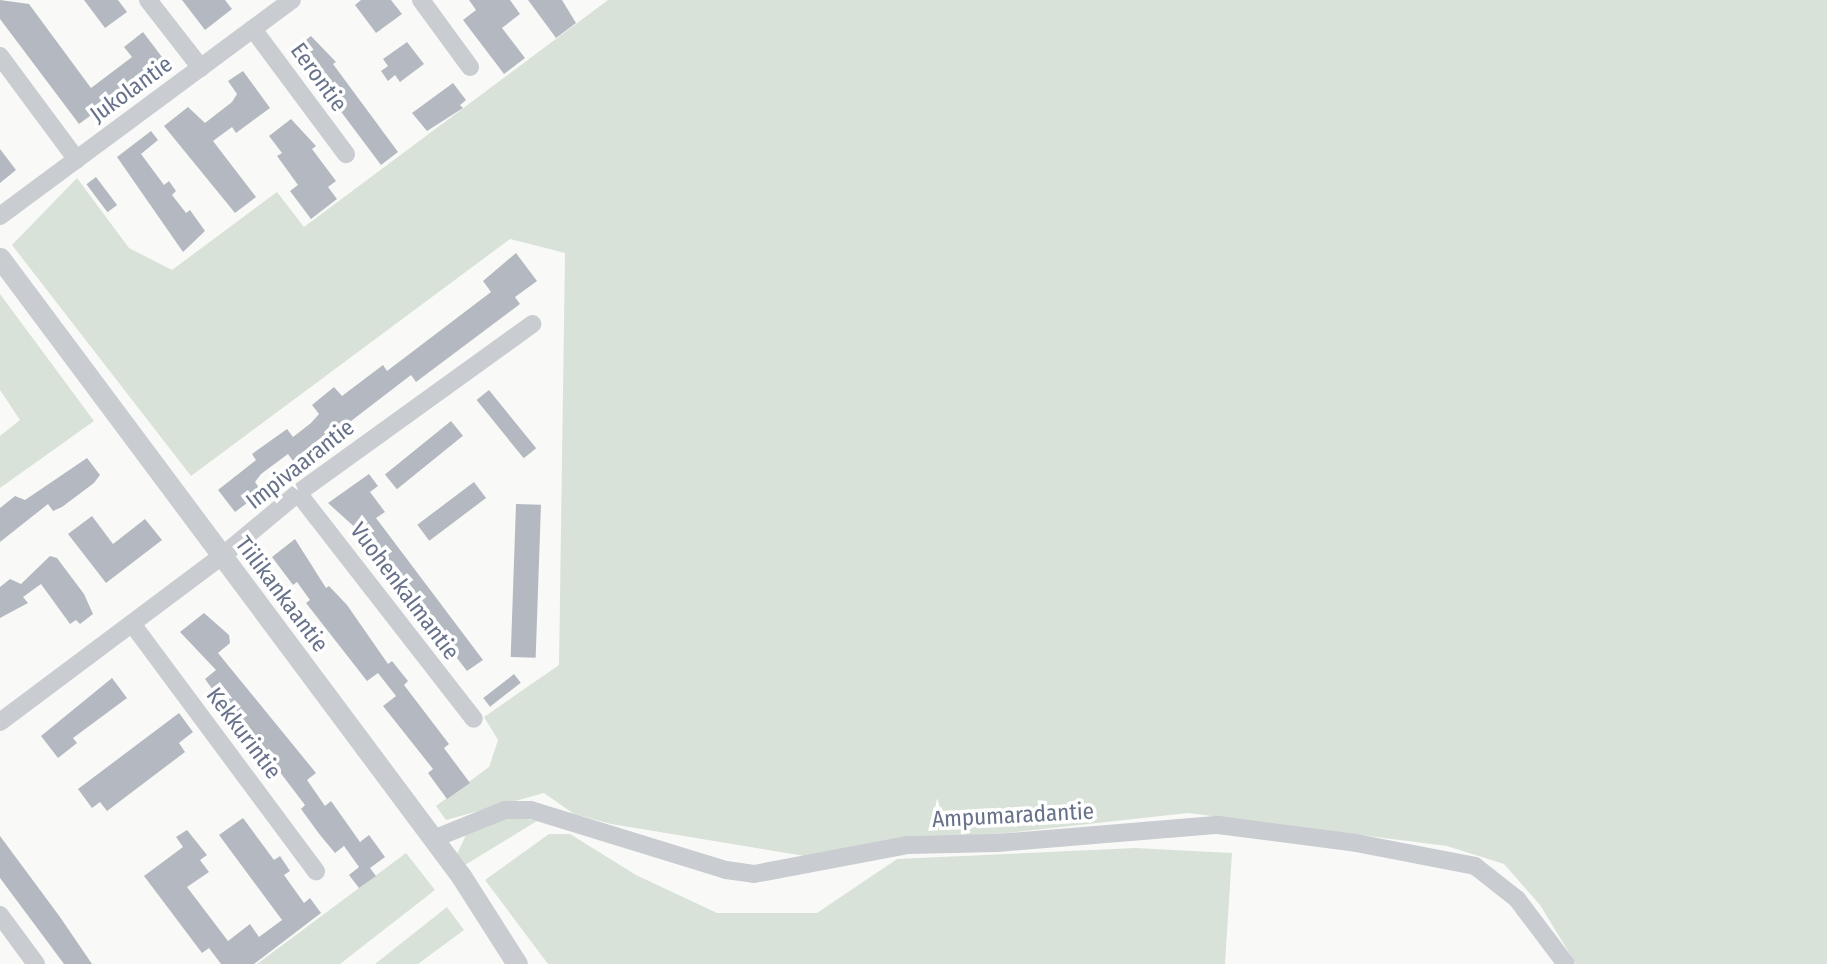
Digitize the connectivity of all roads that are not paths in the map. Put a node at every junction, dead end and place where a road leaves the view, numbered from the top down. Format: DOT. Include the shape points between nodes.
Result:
graph roads {
  1 [pos="148,0"];
  2 [pos="292,0"];
  3 [pos="421,0"];
  4 [pos="253,29"];
  5 [pos="0,56"];
  6 [pos="470,67"];
  7 [pos="201,68"];
  8 [pos="346,154"];
  9 [pos="77,160"];
  10 [pos="0,216"];
  11 [pos="0,258"];
  12 [pos="532,324"];
  13 [pos="298,493"];
  14 [pos="222,556"];
  15 [pos="133,625"];
  16 [pos="4,716"];
  17 [pos="474,719"];
  18 [pos="433,839"];
  19 [pos="316,871"];
  20 [pos="0,915"];
  21 [pos="36,964"];
  22 [pos="517,964"];
  23 [pos="1566,964"];
  1 -- 7 [label="street"];
  2 -- 4 [label="street, Jukolantie"];
  3 -- 6 [label="street"];
  4 -- 7 [label="street, Jukolantie"];
  4 -- 8 [label="street, Eerontie"];
  5 -- 9 [label="street"];
  7 -- 9 [label="street, Jukolantie"];
  9 -- 10 [label="street, Jukolantie"];
  11 -- 14 [label="street, Tiilikankaantie"];
  12 -- 13 [label="street, Impivaarantie"];
  13 -- 14 [label="street, Impivaarantie"];
  13 -- 17 [label="street, Vuohenkalmantie"];
  14 -- 15 [label="street, Impivaarantie"];
  14 -- 18 [label="street, Tiilikankaantie"];
  15 -- 16 [label="street, Impivaarantie"];
  15 -- 19 [label="street, Kekkurintie"];
  18 -- 22 [label="street, Tiilikankaantie" via="485,910"];
  18 -- 23 [label="street, Ampumaradantie" via="505,810 531,810 726,870 754,874 908,845 997,843 1218,825 1356,843 1475,866 1517,899"];
  20 -- 21 [label="street"];
}
